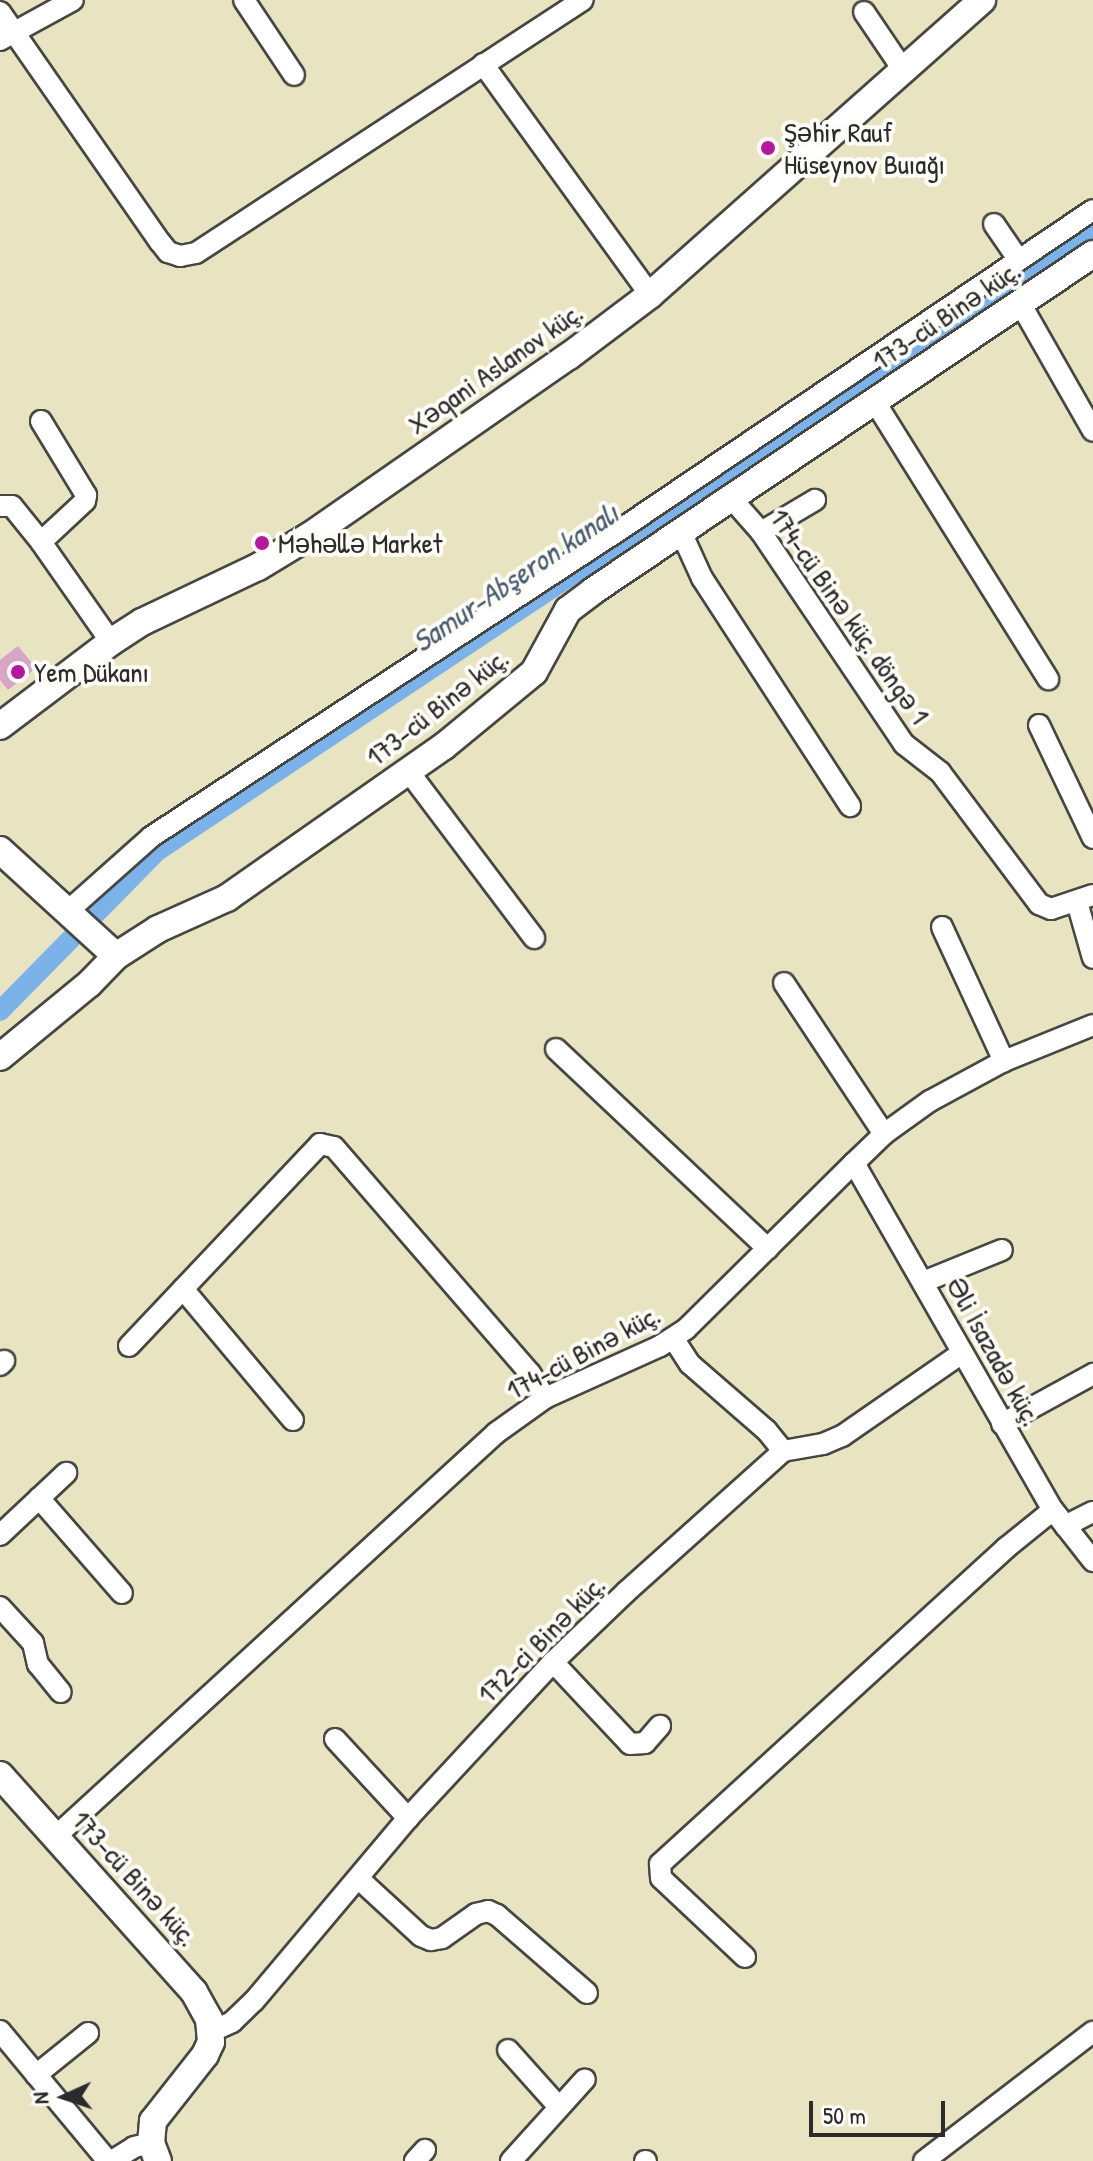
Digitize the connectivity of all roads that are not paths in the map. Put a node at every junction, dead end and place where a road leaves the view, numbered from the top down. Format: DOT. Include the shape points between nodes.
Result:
graph roads {
  1 [pos="73,0"];
  2 [pos="244,0"];
  3 [pos="582,0"];
  4 [pos="982,0"];
  5 [pos="0,12"];
  6 [pos="864,12"];
  7 [pos="7,36"];
  8 [pos="483,64"];
  9 [pos="904,71"];
  10 [pos="294,75"];
  11 [pos="1093,210"];
  12 [pos="994,224"];
  13 [pos="1093,254"];
  14 [pos="1018,259"];
  15 [pos="650,295"];
  16 [pos="1020,303"];
  17 [pos="875,402"];
  18 [pos="41,421"];
  19 [pos="1093,431"];
  20 [pos="731,498"];
  21 [pos="815,500"];
  22 [pos="0,506"];
  23 [pos="681,532"];
  24 [pos="761,532"];
  25 [pos="41,542"];
  26 [pos="111,642"];
  27 [pos="1048,679"];
  28 [pos="1039,725"];
  29 [pos="0,726"];
  30 [pos="409,772"];
  31 [pos="850,806"];
  32 [pos="1093,838"];
  33 [pos="0,850"];
  34 [pos="1085,898"];
  35 [pos="68,911"];
  36 [pos="942,927"];
  37 [pos="534,938"];
  38 [pos="116,956"];
  39 [pos="1093,958"];
  40 [pos="784,983"];
  41 [pos="1093,1025"];
  42 [pos="556,1049"];
  43 [pos="0,1057"];
  44 [pos="1004,1061"];
  45 [pos="884,1134"];
  46 [pos="854,1163"];
  47 [pos="768,1249"];
  48 [pos="1002,1250"];
  49 [pos="923,1282"];
  50 [pos="183,1289"];
  51 [pos="673,1338"];
  52 [pos="129,1346"];
  53 [pos="962,1353"];
  54 [pos="1093,1374"];
  55 [pos="545,1398"];
  56 [pos="293,1420"];
  57 [pos="1002,1424"];
  58 [pos="783,1451"];
  59 [pos="66,1473"];
  60 [pos="39,1498"];
  61 [pos="1093,1512"];
  62 [pos="1059,1518"];
  63 [pos="0,1535"];
  64 [pos="1093,1561"];
  65 [pos="122,1593"];
  66 [pos="0,1607"];
  67 [pos="553,1662"];
  68 [pos="61,1692"];
  69 [pos="660,1726"];
  70 [pos="335,1739"];
  71 [pos="0,1775"];
  72 [pos="408,1818"];
  73 [pos="55,1837"];
  74 [pos="359,1879"];
  75 [pos="745,1957"];
  76 [pos="587,1993"];
  77 [pos="0,2031"];
  78 [pos="212,2031"];
  79 [pos="1093,2032"];
  80 [pos="88,2033"];
  81 [pos="508,2050"];
  82 [pos="36,2075"];
  83 [pos="585,2079"];
  84 [pos="559,2107"];
  85 [pos="154,2152"];
  86 [pos="110,2161"];
  87 [pos="511,2161"];
  88 [pos="924,2161"];
  1 -- 7 [label="street"];
  2 -- 10 [label="street"];
  3 -- 8 [label="street"];
  4 -- 9 [label="street, Xəqani Aslanov küç."];
  5 -- 7 [label="street"];
  6 -- 9 [label="street"];
  7 -- 8 [label="street" via="160,242 180,256 196,253"];
  8 -- 15 [label="street"];
  9 -- 15 [label="street, Xəqani Aslanov küç."];
  11 -- 14 [label="street"];
  12 -- 14 [label="street"];
  13 -- 16 [label="street, 173-cü Binə küç."];
  14 -- 35 [label="street" via="627,525 151,837"];
  15 -- 26 [label="street, Xəqani Aslanov küç." via="311,535"];
  16 -- 17 [label="street, 173-cü Binə küç."];
  16 -- 19 [label="street"];
  17 -- 20 [label="street, 173-cü Binə küç."];
  17 -- 27 [label="street"];
  18 -- 25 [label="street" via="86,495"];
  20 -- 23 [label="street, 173-cü Binə küç."];
  20 -- 24 [label="street, 174-cü Binə küç. döngə 1"];
  21 -- 24 [label="street"];
  22 -- 25 [label="street" via="12,506"];
  23 -- 30 [label="street, 173-cü Binə küç." via="568,610 534,672"];
  23 -- 31 [label="street" via="702,578"];
  24 -- 34 [label="street, 174-cü Binə küç. döngə 1" via="904,744 940,772 1039,904 1051,909"];
  25 -- 26 [label="street"];
  26 -- 29 [label="street, Xəqani Aslanov küç."];
  28 -- 32 [label="street"];
  30 -- 37 [label="street"];
  30 -- 38 [label="street, 173-cü Binə küç." via="227,898 158,929"];
  33 -- 35 [label="street"];
  34 -- 39 [label="street"];
  35 -- 38 [label="street"];
  36 -- 44 [label="street"];
  38 -- 43 [label="street, 173-cü Binə küç."];
  40 -- 45 [label="street"];
  41 -- 44 [label="street, 174-cü Binə küç."];
  42 -- 47 [label="street"];
  44 -- 45 [label="street, 174-cü Binə küç." via="930,1101"];
  45 -- 46 [label="street, 174-cü Binə küç."];
  46 -- 47 [label="street, 174-cü Binə küç."];
  46 -- 49 [label="street, Əli İsazadə küç."];
  47 -- 51 [label="street, 174-cü Binə küç."];
  48 -- 49 [label="street"];
  49 -- 53 [label="street, Əli İsazadə küç."];
  50 -- 52 [label="street"];
  50 -- 55 [label="street" via="320,1144 334,1147 530,1373"];
  50 -- 56 [label="street"];
  51 -- 55 [label="street, 174-cü Binə küç."];
  51 -- 58 [label="street" via="690,1364"];
  53 -- 57 [label="street, Əli İsazadə küç."];
  53 -- 58 [label="street" via="842,1436"];
  54 -- 57 [label="street"];
  55 -- 73 [label="street, 174-cü Binə küç." via="433,1489"];
  57 -- 62 [label="street, Əli İsazadə küç."];
  58 -- 67 [label="street, 172-ci Binə küç."];
  59 -- 60 [label="street"];
  60 -- 63 [label="street"];
  60 -- 65 [label="street"];
  61 -- 62 [label="street"];
  62 -- 64 [label="street, Əli İsazadə küç."];
  62 -- 75 [label="street" via="1006,1548 660,1864 661,1878"];
  66 -- 68 [label="street" via="33,1643 38,1664"];
  67 -- 69 [label="street" via="630,1744 645,1743"];
  67 -- 72 [label="street, 172-ci Binə küç."];
  70 -- 72 [label="street"];
  71 -- 73 [label="street, 173-cü Binə küç."];
  72 -- 74 [label="street, 172-ci Binə küç."];
  73 -- 78 [label="street, 173-cü Binə küç." via="194,1992"];
  74 -- 76 [label="street" via="431,1940 476,1914 497,1915"];
  74 -- 78 [label="street, 172-ci Binə küç." via="254,2001 232,2022"];
  77 -- 82 [label="street"];
  78 -- 85 [label="street" via="205,2055 153,2121"];
  79 -- 88 [label="street"];
  80 -- 82 [label="street"];
  81 -- 84 [label="street"];
  82 -- 86 [label="street"];
  83 -- 84 [label="street"];
  84 -- 87 [label="street"];
  85 -- 86 [label="street" via="134,2147"];
}
